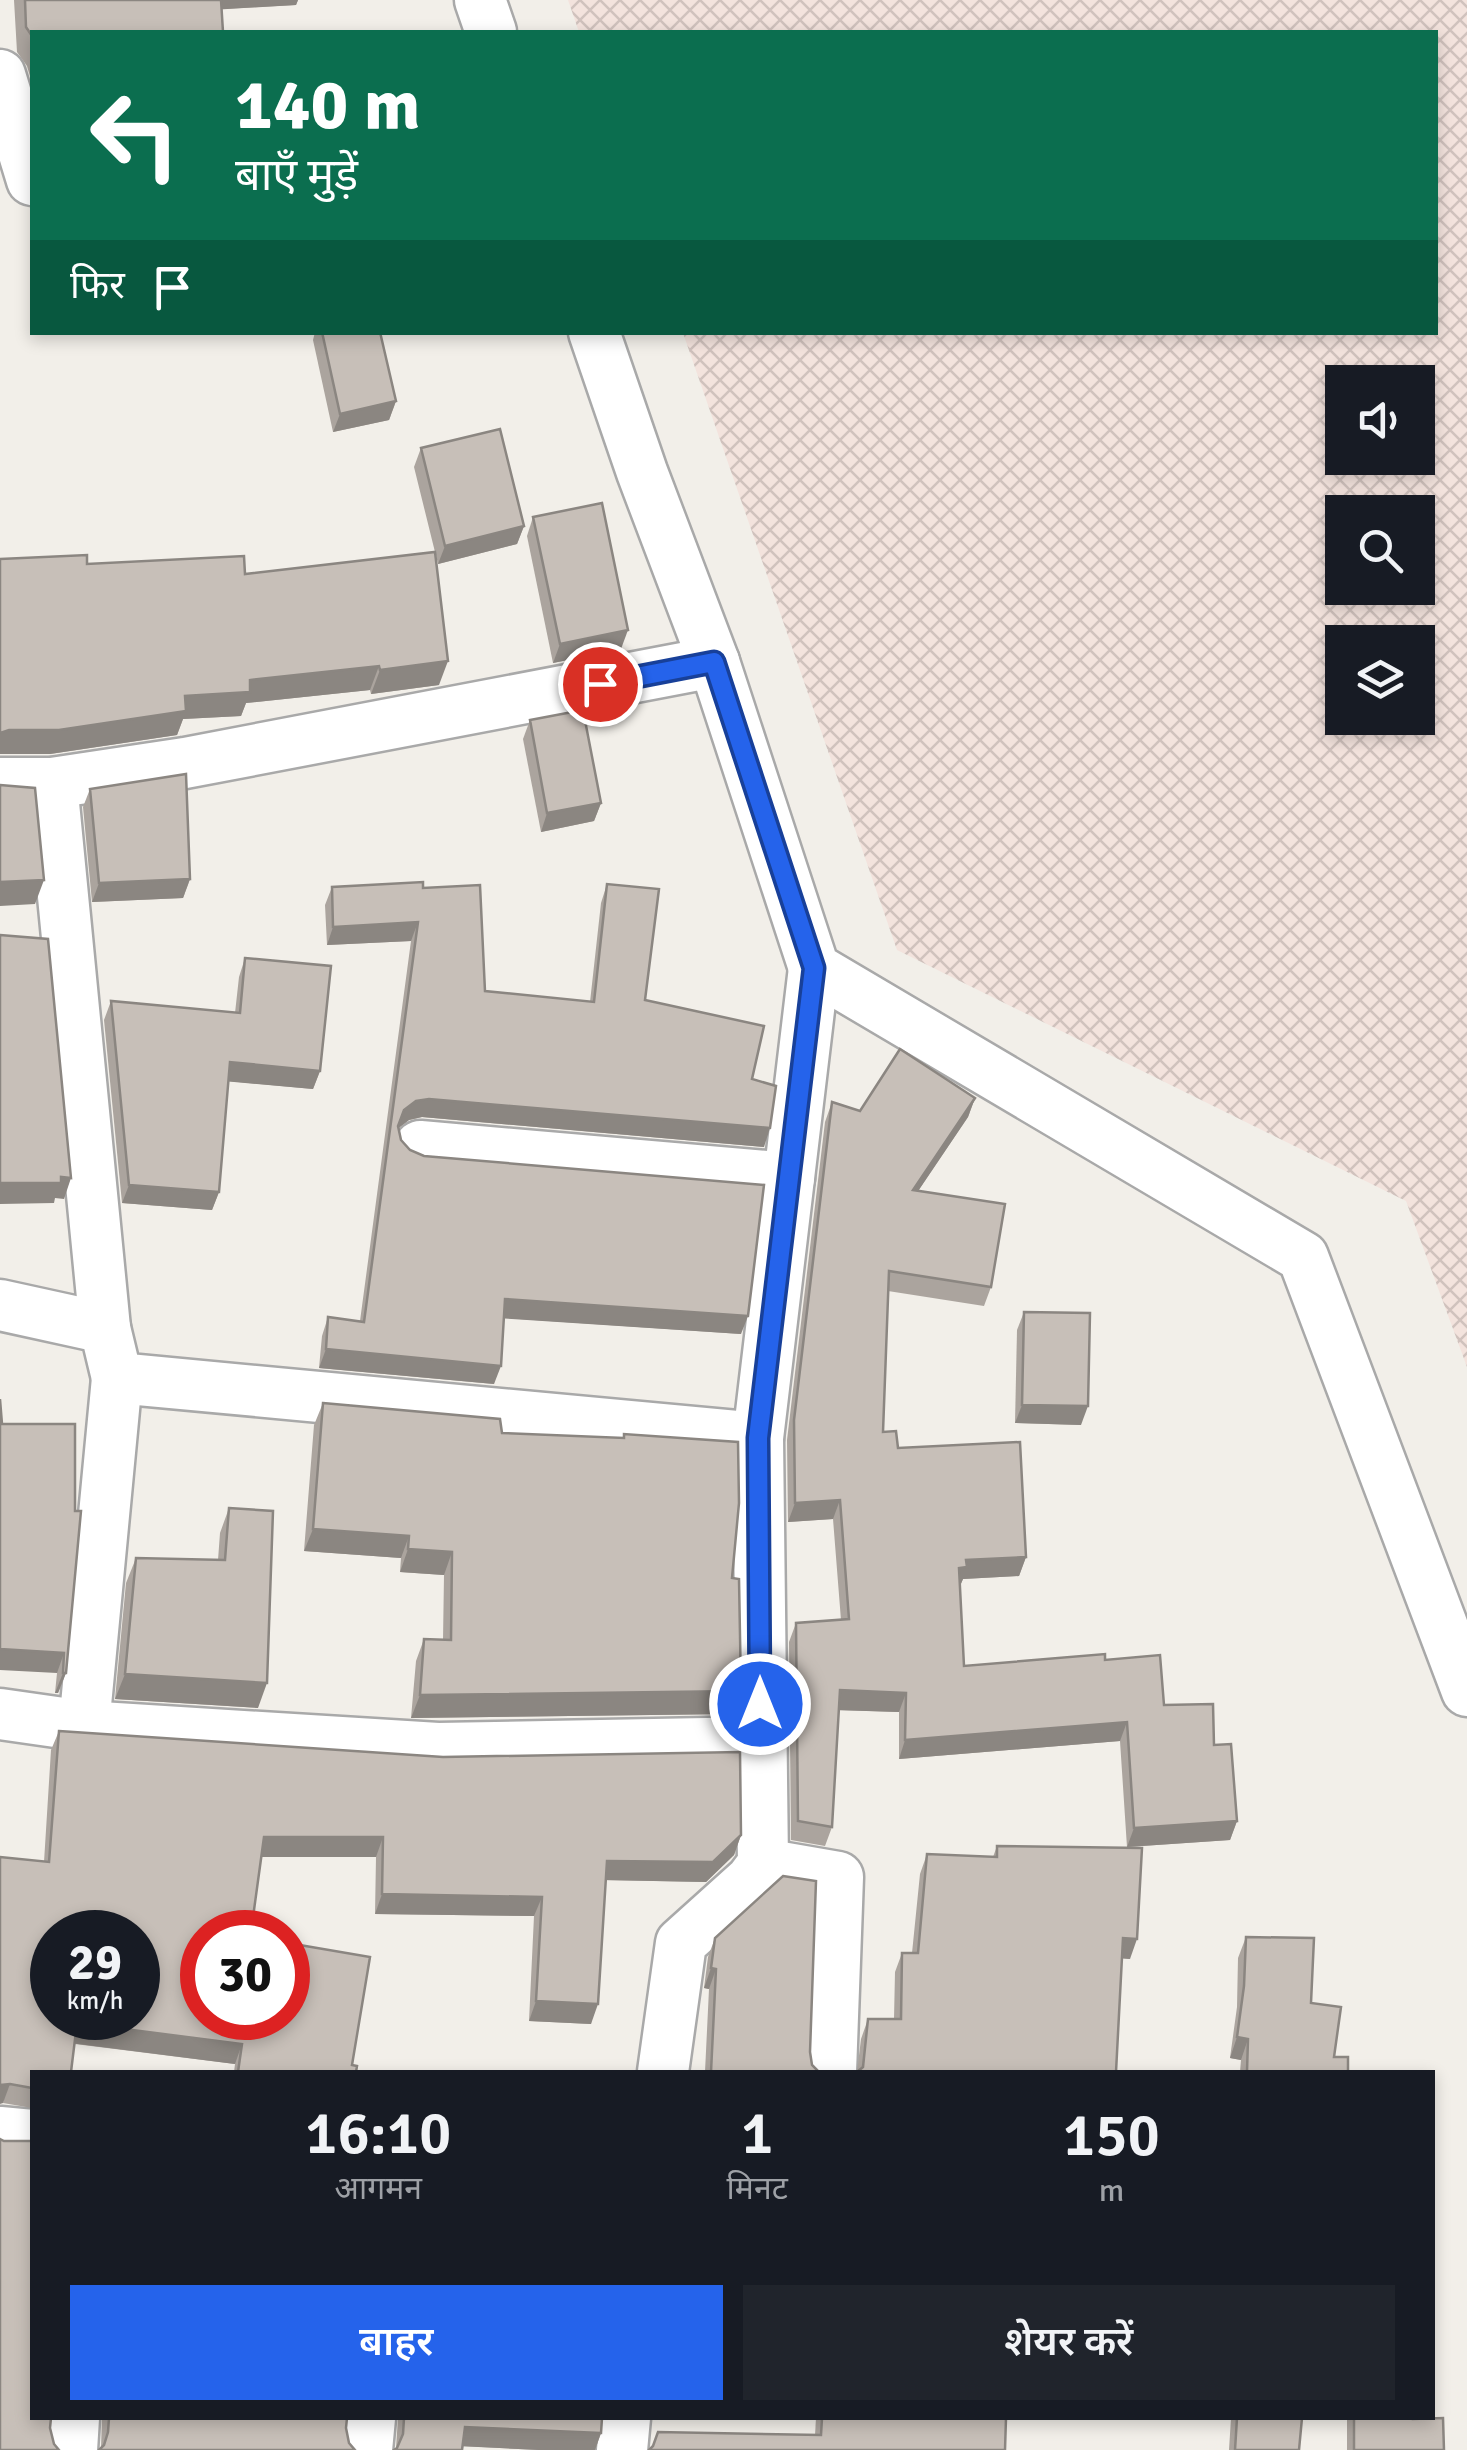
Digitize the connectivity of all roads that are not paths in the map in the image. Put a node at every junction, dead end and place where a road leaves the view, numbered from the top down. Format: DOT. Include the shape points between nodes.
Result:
graph roads {
  1 [pos="480,0"];
  2 [pos="490,30"];
  3 [pos="0,75"];
  4 [pos="30,173"];
  5 [pos="595,335"];
  6 [pos="714,662"];
  7 [pos="52,782"];
  8 [pos="0,783"];
  9 [pos="814,968"];
  10 [pos="420,1146"];
  11 [pos="789,1178"];
  12 [pos="0,1305"];
  13 [pos="105,1328"];
  14 [pos="117,1378"];
  15 [pos="758,1438"];
  16 [pos="1467,1690"];
  17 [pos="0,1714"];
  18 [pos="84,1726"];
  19 [pos="760,1742"];
  20 [pos="763,1864"];
  21 [pos="663,2070"];
  22 [pos="831,2070"];
  23 [pos="0,2132"];
  24 [pos="30,2135"];
  25 [pos="74,2420"];
  26 [pos="370,2420"];
  27 [pos="625,2420"];
  28 [pos="72,2450"];
  29 [pos="366,2450"];
  30 [pos="622,2450"];
  1 -- 2 [label="street"];
  3 -- 4 [label="street"];
  5 -- 6 [label="street"];
  6 -- 7 [label="street" via="185,763"];
  6 -- 9 [label="street"];
  7 -- 8 [label="street"];
  7 -- 13 [label="street"];
  9 -- 11 [label="street"];
  9 -- 16 [label="street" via="1302,1257"];
  10 -- 11 [label="street"];
  11 -- 15 [label="street"];
  12 -- 13 [label="street"];
  13 -- 14 [label="street"];
  14 -- 15 [label="street"];
  14 -- 18 [label="street"];
  15 -- 19 [label="street"];
  17 -- 18 [label="street"];
  18 -- 19 [label="street" via="438,1748"];
  19 -- 20 [label="street"];
  20 -- 21 [label="street" via="680,1943"];
  20 -- 22 [label="street" via="838,1877"];
  23 -- 24 [label="street"];
  25 -- 28 [label="street"];
  26 -- 29 [label="street"];
  27 -- 30 [label="street"];
}
